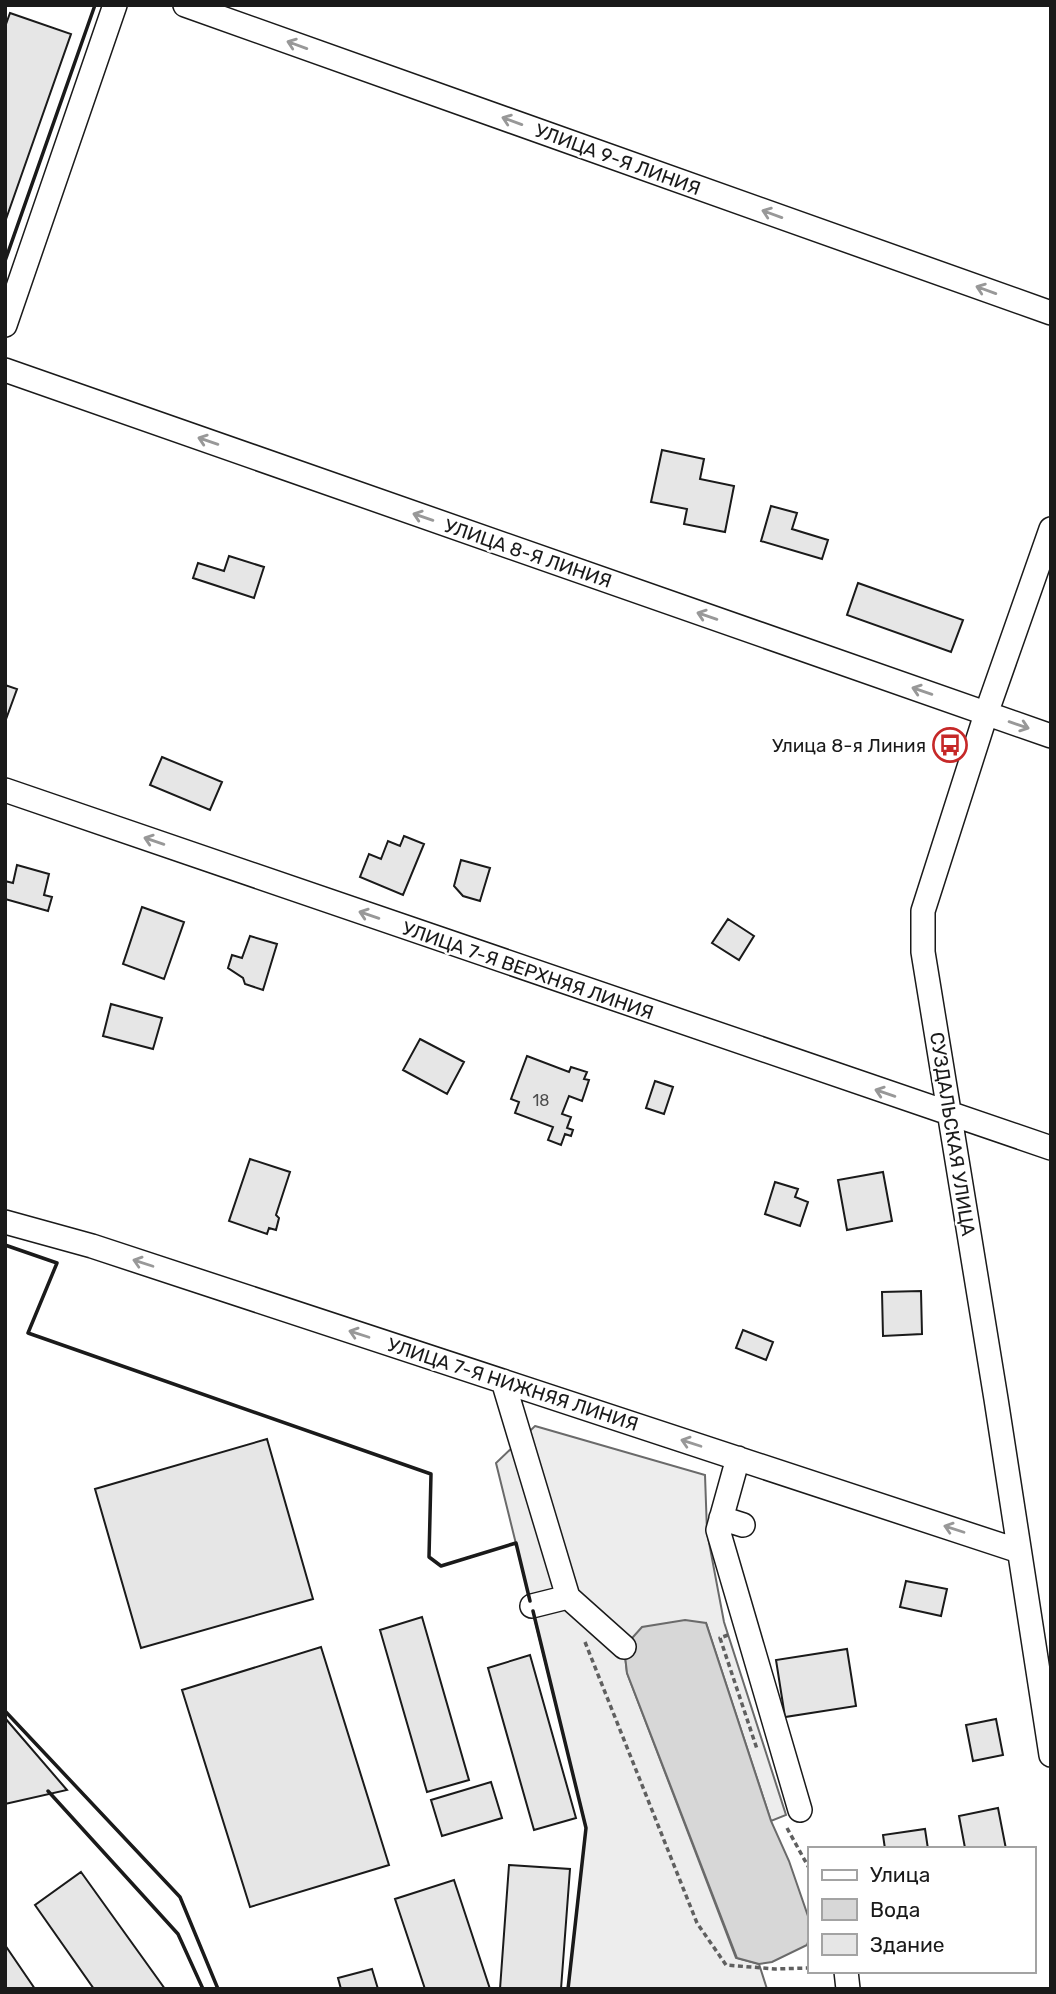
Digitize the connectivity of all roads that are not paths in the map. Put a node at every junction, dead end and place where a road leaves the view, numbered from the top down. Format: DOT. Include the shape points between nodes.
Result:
graph roads {
  1 [pos="115,5"];
  2 [pos="185,5"];
  3 [pos="1051,313"];
  4 [pos="5,325"];
  5 [pos="5,370"];
  6 [pos="1051,529"];
  7 [pos="986,714"];
  8 [pos="1051,736"];
  9 [pos="5,790"];
  10 [pos="950,1115"];
  11 [pos="1051,1149"];
  12 [pos="5,1222"];
  13 [pos="503,1381"];
  14 [pos="738,1458"];
  15 [pos="1018,1551"];
  16 [pos="568,1597"];
  17 [pos="532,1606"];
  18 [pos="1042,1646"];
  19 [pos="624,1647"];
  20 [pos="1051,1755"];
  21 [pos="800,1810"];
  1 -- 4 [label="street"];
  3 -- 2 [label="street, УЛИЦА 9-Я ЛИНИЯ, one-way"];
  7 -- 5 [label="street, УЛИЦА 8-Я ЛИНИЯ, one-way"];
  6 -- 7 [label="street, СУЗДАЛЬСКАЯ УЛИЦА"];
  7 -- 8 [label="street, УЛИЦА 8-Я ЛИНИЯ, one-way"];
  7 -- 10 [label="street, СУЗДАЛЬСКАЯ УЛИЦА" via="923,911 922,952"];
  10 -- 9 [label="street, УЛИЦА 7-Я ВЕРХНЯЯ ЛИНИЯ, one-way"];
  10 -- 11 [label="street, УЛИЦА 7-Я ВЕРХНЯЯ ЛИНИЯ"];
  10 -- 15 [label="street, СУЗДАЛЬСКАЯ УЛИЦА"];
  13 -- 12 [label="street, УЛИЦА 7-Я НИЖНЯЯ ЛИНИЯ, one-way"];
  14 -- 13 [label="street, УЛИЦА 7-Я НИЖНЯЯ ЛИНИЯ, one-way"];
  13 -- 16 [label="street"];
  15 -- 14 [label="street, УЛИЦА 7-Я НИЖНЯЯ ЛИНИЯ, one-way"];
  14 -- 21 [label="street" via="732,1522 718,1530"];
  15 -- 18 [label="street, СУЗДАЛЬСКАЯ УЛИЦА"];
  16 -- 17 [label="street"];
  16 -- 19 [label="street"];
  18 -- 20 [label="street, СУЗДАЛЬСКАЯ УЛИЦА"];
}
